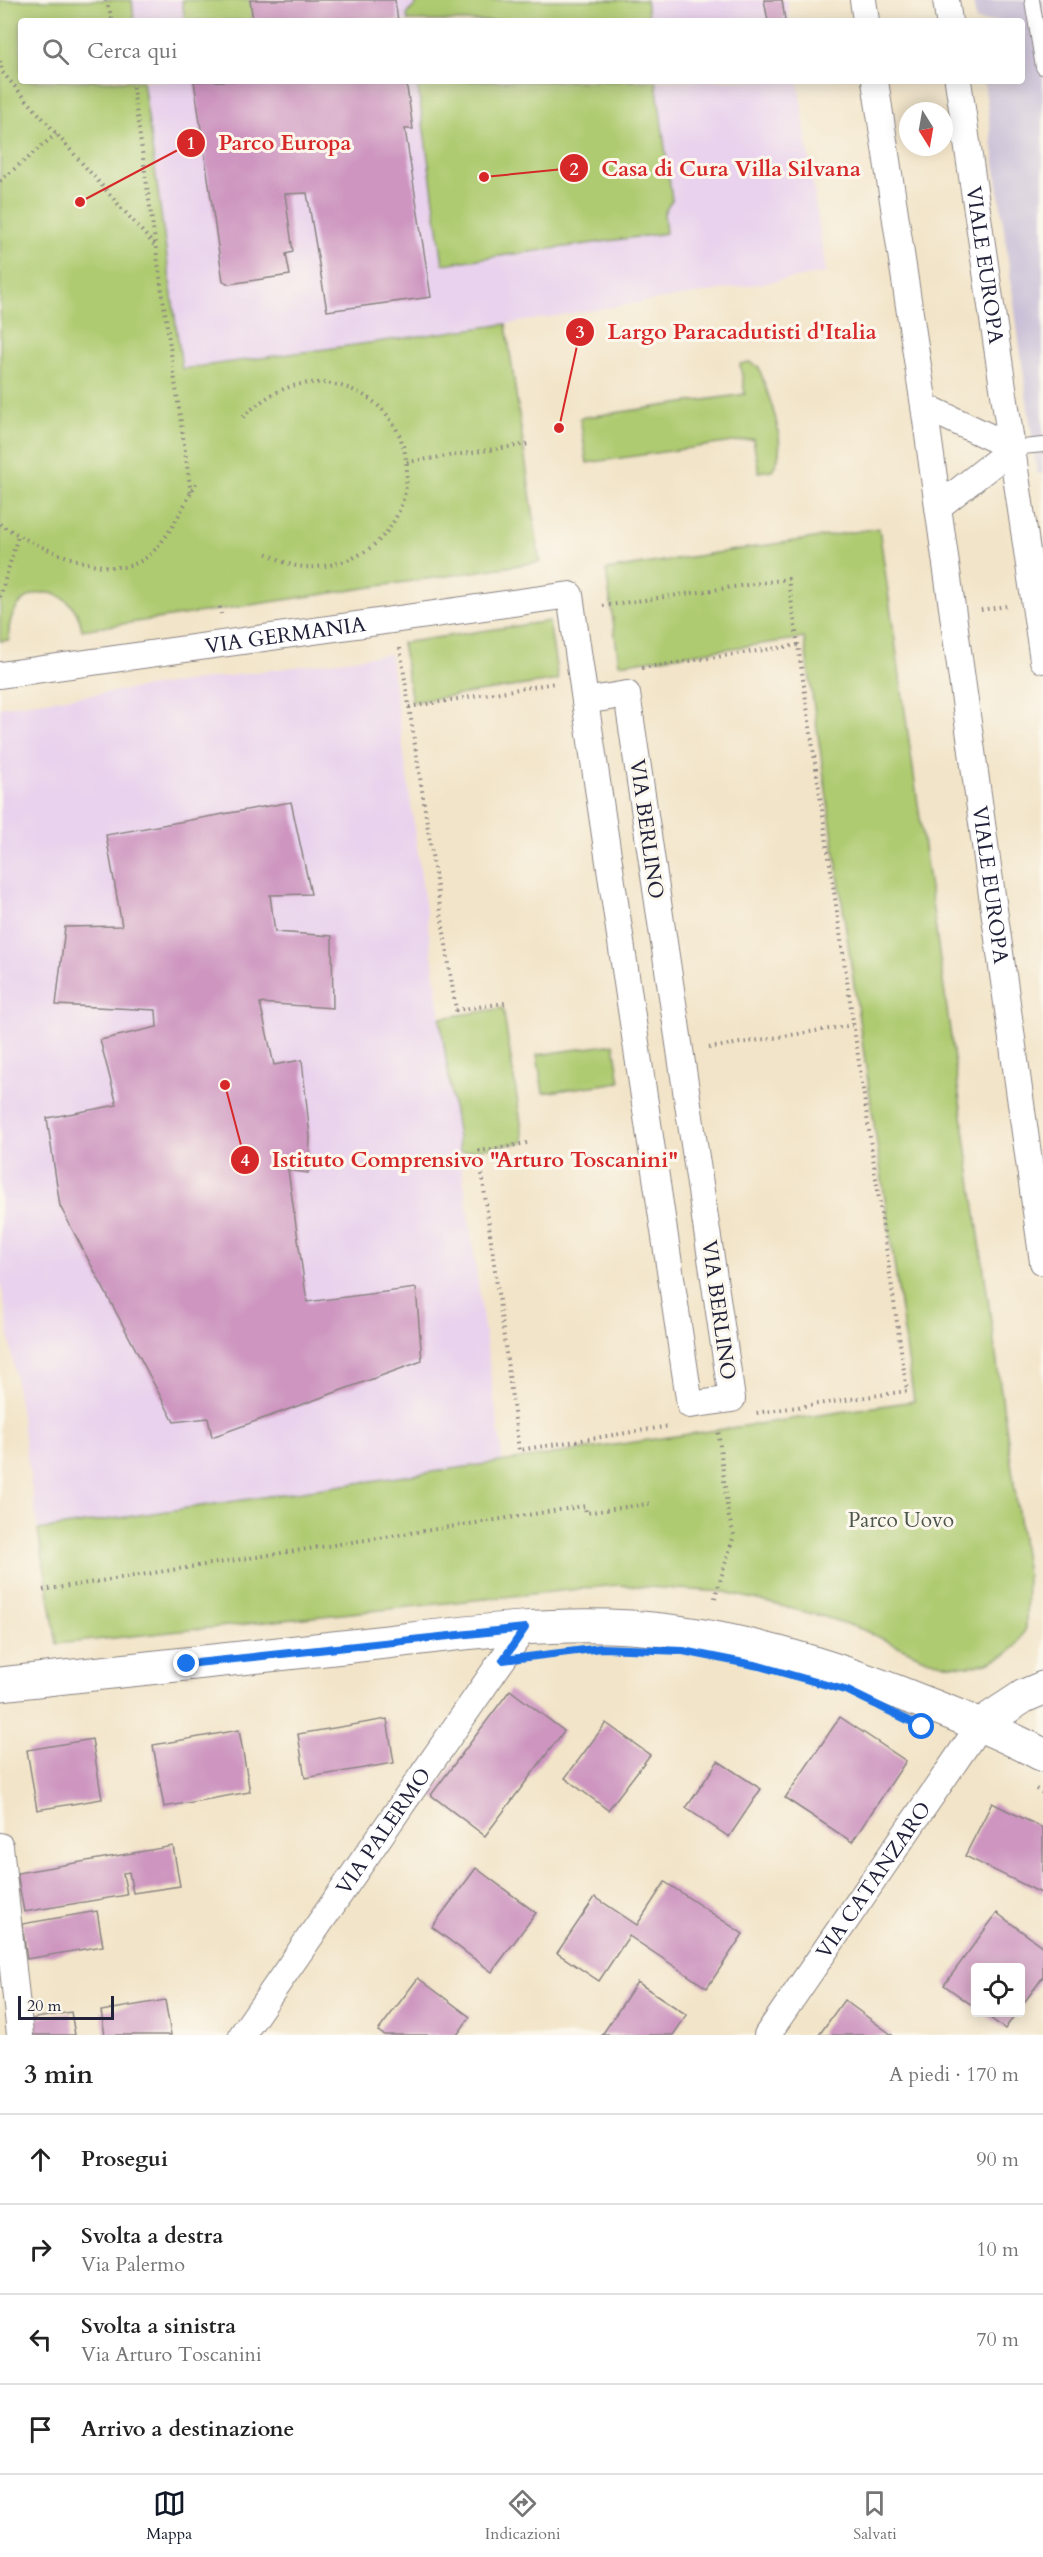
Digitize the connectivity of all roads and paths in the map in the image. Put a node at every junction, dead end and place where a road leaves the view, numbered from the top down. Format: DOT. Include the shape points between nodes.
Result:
graph roads {
  1 [pos="106,0"];
  2 [pos="863,0"];
  3 [pos="946,0"];
  4 [pos="1032,0"];
  5 [pos="113,18"];
  6 [pos="866,18"];
  7 [pos="949,18"];
  8 [pos="0,61"];
  9 [pos="1043,67"];
  10 [pos="132,84"];
  11 [pos="875,84"];
  12 [pos="958,84"];
  13 [pos="56,134"];
  14 [pos="0,181"];
  15 [pos="156,247"];
  16 [pos="924,406"];
  17 [pos="243,417"];
  18 [pos="529,444"];
  19 [pos="1043,445"];
  20 [pos="1013,448"];
  21 [pos="407,462"];
  22 [pos="196,483"];
  23 [pos="191,493"];
  24 [pos="938,507"];
  25 [pos="0,524"];
  26 [pos="18,536"];
  27 [pos="264,552"];
  28 [pos="570,595"];
  29 [pos="0,597"];
  30 [pos="1013,605"];
  31 [pos="603,606"];
  32 [pos="220,607"];
  33 [pos="970,611"];
  34 [pos="221,614"];
  35 [pos="399,639"];
  36 [pos="798,645"];
  37 [pos="1043,660"];
  38 [pos="642,668"];
  39 [pos="0,675"];
  40 [pos="561,682"];
  41 [pos="585,701"];
  42 [pos="409,707"];
  43 [pos="505,1003"];
  44 [pos="854,1025"];
  45 [pos="699,1049"];
  46 [pos="527,1143"];
  47 [pos="1043,1262"];
  48 [pos="714,1402"];
  49 [pos="753,1414"];
  50 [pos="676,1425"];
  51 [pos="653,1503"];
  52 [pos="43,1590"];
  53 [pos="715,1598"];
  54 [pos="525,1628"];
  55 [pos="0,1684"];
  56 [pos="1043,1688"];
  57 [pos="980,1725"];
  58 [pos="1043,1755"];
  59 [pos="1033,1787"];
  60 [pos="1043,1793"];
  61 [pos="0,1846"];
  62 [pos="20,2035"];
  63 [pos="242,2035"];
  64 [pos="767,2035"];
  1 -- 5 [label="path"];
  2 -- 6 [label="street"];
  3 -- 7 [label="street"];
  4 -- 9 [label="lane"];
  8 -- 13 [label="path" via="2,72"];
  10 -- 15 [label="path"];
  11 -- 16 [label="street, VIALE EUROPA"];
  12 -- 20 [label="street, VIALE EUROPA"];
  13 -- 14 [label="path"];
  13 -- 15 [label="path"];
  15 -- 23 [label="path"];
  16 -- 20 [label="street"];
  16 -- 24 [label="street, VIALE EUROPA"];
  17 -- 21 [label="path" via="279,390 302,383 348,388 386,414 399,433"];
  18 -- 21 [label="path"];
  19 -- 20 [label="lane"];
  20 -- 24 [label="street"];
  20 -- 37 [label="street, VIALE EUROPA"];
  21 -- 27 [label="path" via="408,486 399,516 380,542 354,559 324,567 293,565"];
  22 -- 23 [label="path"];
  23 -- 26 [label="path" via="149,556 124,567 82,561"];
  24 -- 47 [label="street, VIALE EUROPA"];
  25 -- 26 [label="path"];
  26 -- 29 [label="path"];
  28 -- 39 [label="street, VIA GERMANIA"];
  28 -- 41 [label="street, VIA BERLINO"];
  30 -- 33 [label="path"];
  31 -- 36 [label="path" via="788,579"];
  32 -- 34 [label="path"];
  35 -- 42 [label="path"];
  36 -- 38 [label="path"];
  36 -- 44 [label="path"];
  40 -- 42 [label="path"];
  41 -- 48 [label="street, VIA BERLINO" via="690,1405"];
  41 -- 48 [label="street, VIA BERLINO" via="627,694 732,1399"];
  42 -- 43 [label="path" via="456,1010"];
  44 -- 45 [label="path"];
  44 -- 49 [label="path" via="907,1391"];
  46 -- 50 [label="path" via="479,1151 519,1450"];
  48 -- 53 [label="path" via="734,1536"];
  51 -- 52 [label="path" via="585,1513 585,1506"];
  54 -- 55 [label="street"];
  54 -- 57 [label="street" via="628,1627 736,1642 846,1673"];
  54 -- 63 [label="street, VIA PALERMO"];
  56 -- 57 [label="street"];
  57 -- 58 [label="street"];
  57 -- 64 [label="street, VIA CATANZARO"];
  59 -- 60 [label="path"];
  61 -- 62 [label="street"];
}
